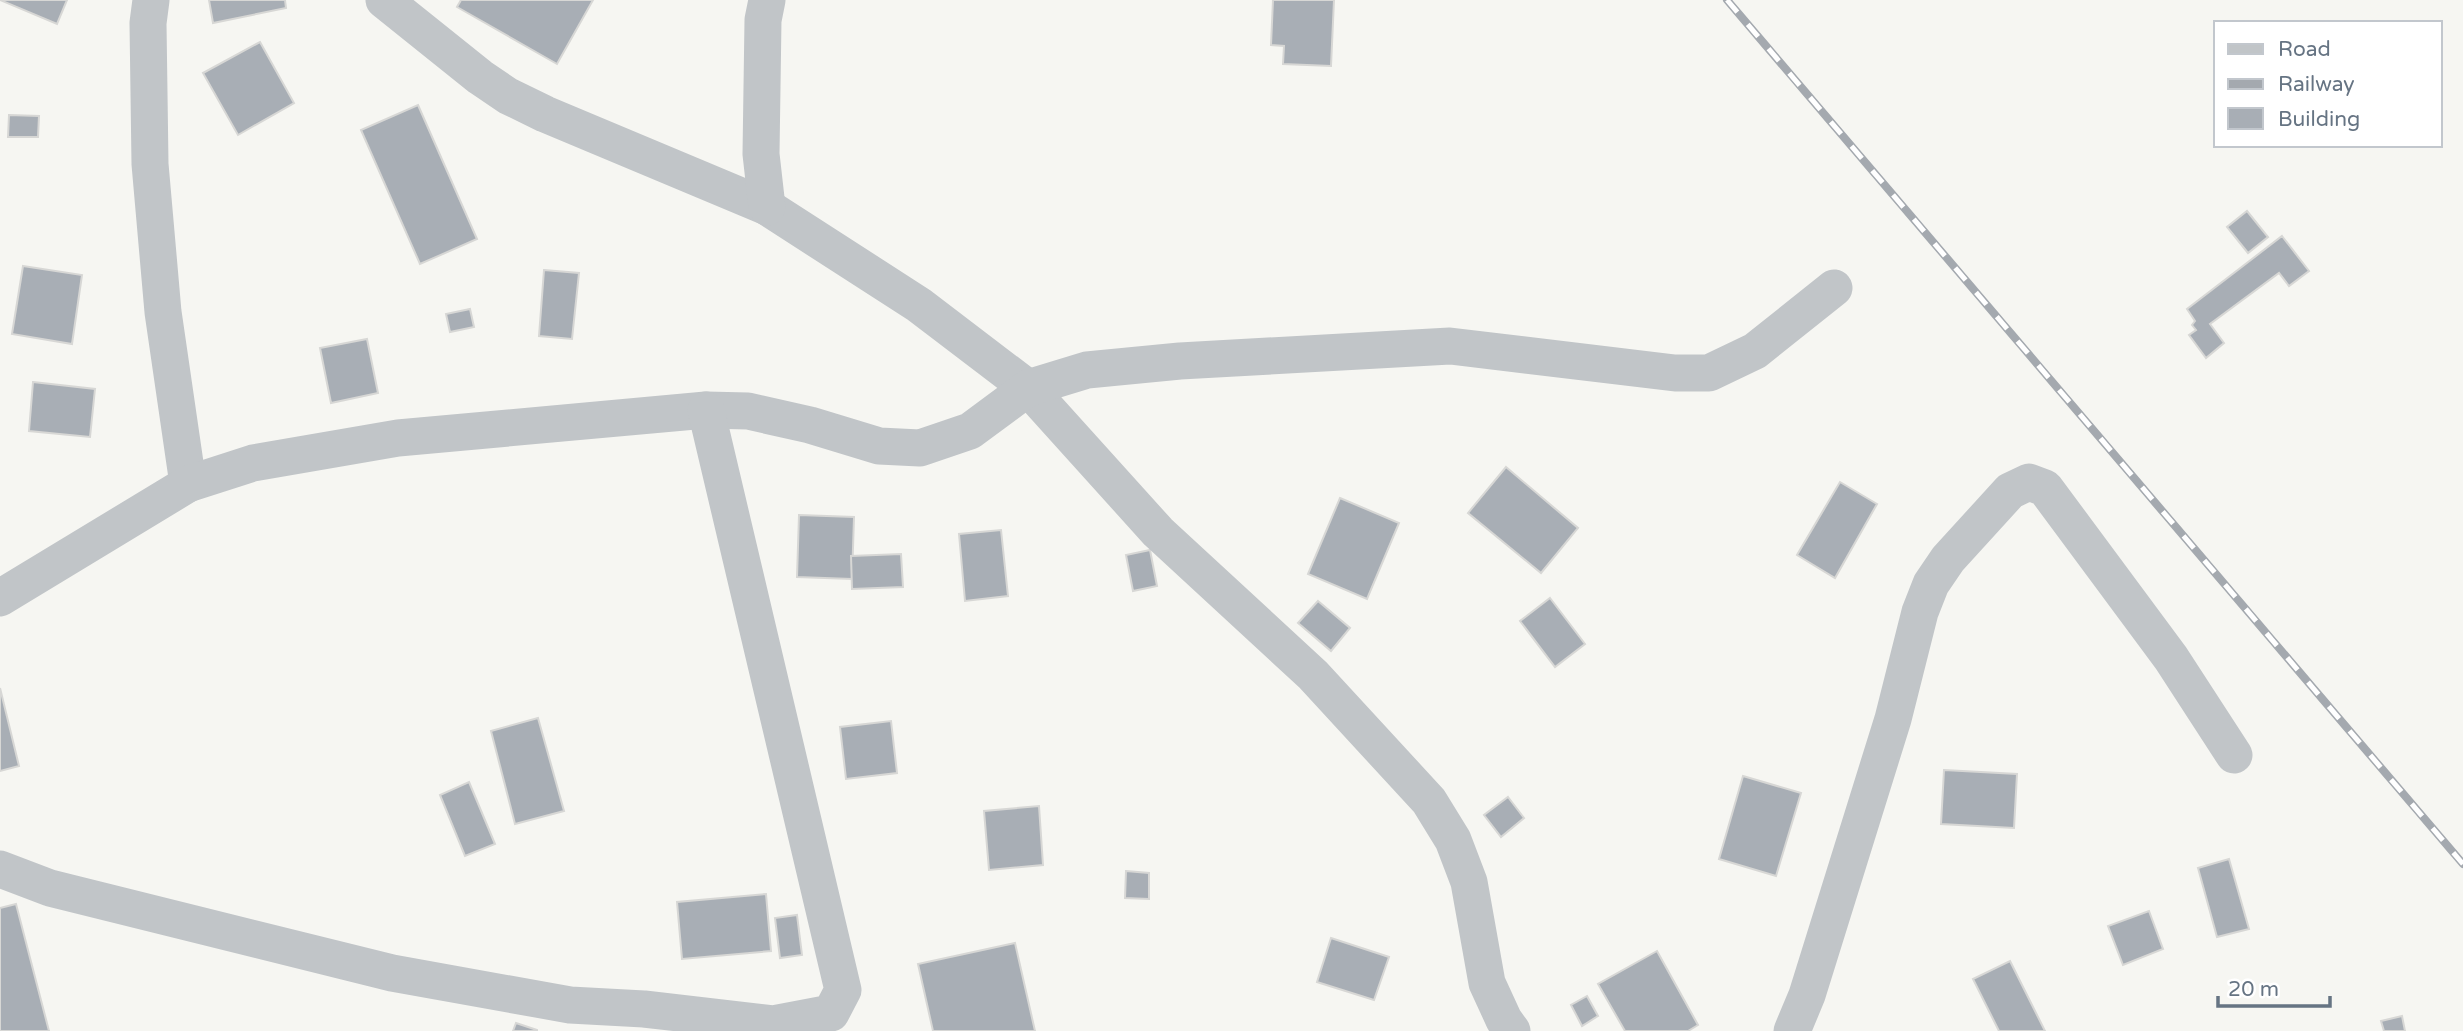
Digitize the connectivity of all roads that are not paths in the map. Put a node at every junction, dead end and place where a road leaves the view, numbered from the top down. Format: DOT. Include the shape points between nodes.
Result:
graph roads {
  1 [pos="151,0"];
  2 [pos="384,0"];
  3 [pos="767,0"];
  4 [pos="767,207"];
  5 [pos="1834,288"];
  6 [pos="1028,388"];
  7 [pos="706,410"];
  8 [pos="188,484"];
  9 [pos="0,598"];
  10 [pos="2234,755"];
  11 [pos="0,869"];
  12 [pos="572,1018"];
  13 [pos="1512,1031"];
  14 [pos="1792,1031"];
  1 -- 8 [label="street" via="150,164 163,312"];
  2 -- 4 [label="street" via="508,96"];
  3 -- 4 [label="street" via="761,154"];
  4 -- 6 [label="street" via="919,305"];
  5 -- 6 [label="street" via="1755,351 1709,373 1675,373 1450,346 1087,370"];
  6 -- 7 [label="street" via="970,431 920,448 878,446 748,411"];
  6 -- 13 [label="street" via="1158,532 1313,675 1429,801 1453,840 1469,882 1487,983"];
  7 -- 8 [label="street" via="398,438 253,463"];
  7 -- 12 [label="street" via="843,990 831,1013 774,1024 644,1009"];
  8 -- 9 [label="street"];
  10 -- 14 [label="street" via="2171,658 2045,488 2029,482 2010,491 1948,559 1920,611 1893,719"];
  11 -- 12 [label="street" via="50,888"];
}
